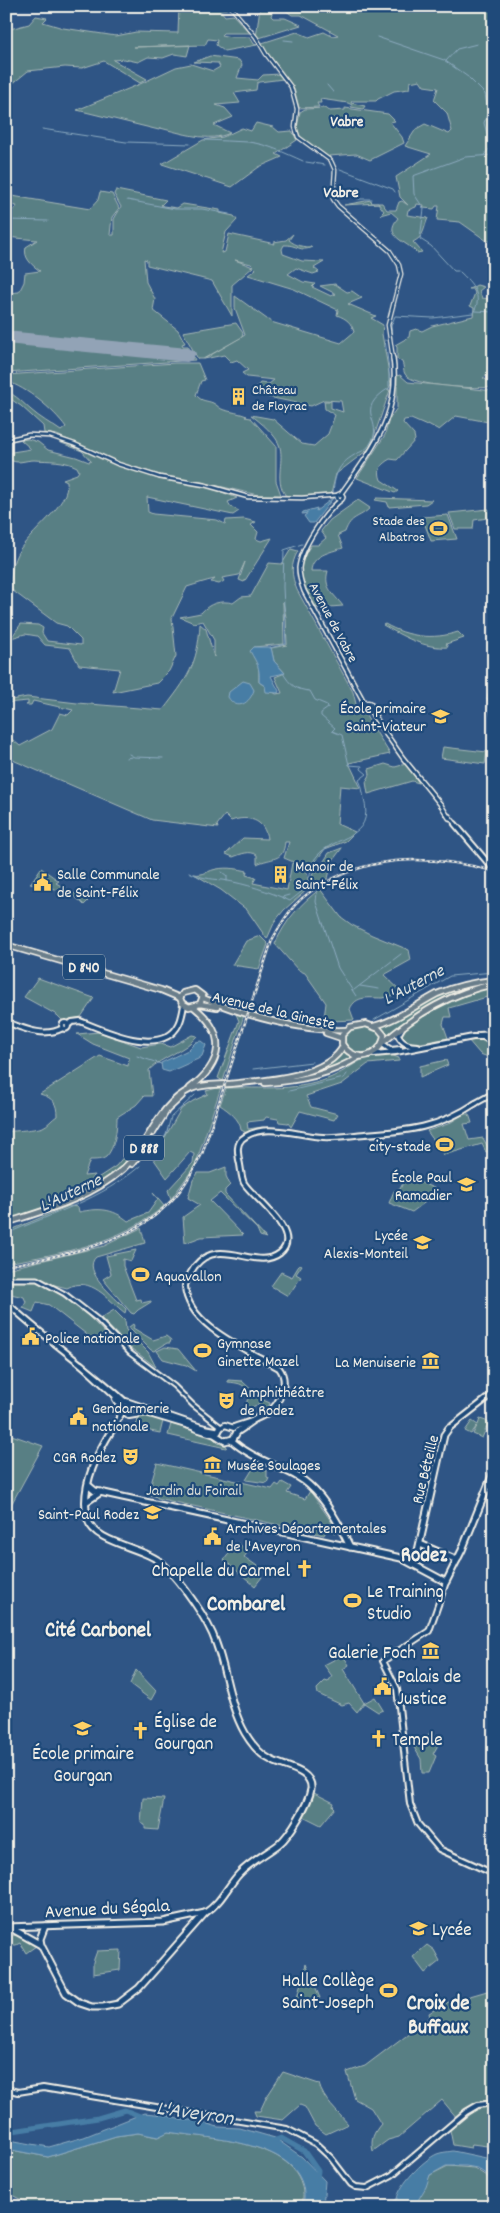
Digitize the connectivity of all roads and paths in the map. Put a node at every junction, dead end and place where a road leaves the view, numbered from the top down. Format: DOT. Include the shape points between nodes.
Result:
graph roads {
  1 [pos="230,6"];
  2 [pos="6,440"];
  3 [pos="340,497"];
  4 [pos="489,865"];
  5 [pos="494,870"];
  6 [pos="6,945"];
  7 [pos="494,980"];
  8 [pos="494,984"];
  9 [pos="161,990"];
  10 [pos="184,992"];
  11 [pos="180,998"];
  12 [pos="204,998"];
  13 [pos="200,1004"];
  14 [pos="184,1005"];
  15 [pos="193,1007"];
  16 [pos="183,1013"];
  17 [pos="6,1022"];
  18 [pos="374,1026"];
  19 [pos="402,1027"];
  20 [pos="346,1030"];
  21 [pos="494,1034"];
  22 [pos="341,1038"];
  23 [pos="385,1043"];
  24 [pos="494,1043"];
  25 [pos="344,1046"];
  26 [pos="420,1046"];
  27 [pos="374,1054"];
  28 [pos="360,1056"];
  29 [pos="224,1084"];
  30 [pos="211,1085"];
  31 [pos="494,1093"];
  32 [pos="179,1095"];
  33 [pos="67,1201"];
  34 [pos="6,1223"];
  35 [pos="6,1279"];
  36 [pos="6,1302"];
  37 [pos="81,1364"];
  38 [pos="94,1378"];
  39 [pos="494,1393"];
  40 [pos="124,1400"];
  41 [pos="130,1406"];
  42 [pos="135,1409"];
  43 [pos="124,1410"];
  44 [pos="156,1412"];
  45 [pos="132,1415"];
  46 [pos="119,1419"];
  47 [pos="212,1419"];
  48 [pos="252,1421"];
  49 [pos="201,1426"];
  50 [pos="234,1427"];
  51 [pos="219,1431"];
  52 [pos="237,1432"];
  53 [pos="231,1440"];
  54 [pos="494,1471"];
  55 [pos="89,1486"];
  56 [pos="101,1492"];
  57 [pos="86,1502"];
  58 [pos="342,1532"];
  59 [pos="338,1544"];
  60 [pos="420,1544"];
  61 [pos="350,1547"];
  62 [pos="456,1560"];
  63 [pos="412,1562"];
  64 [pos="446,1582"];
  65 [pos="494,1874"];
  66 [pos="207,1912"];
  67 [pos="45,1926"];
  68 [pos="8,1927"];
  69 [pos="41,1945"];
  70 [pos="6,2090"];
  71 [pos="494,2103"];
  1 -- 3 [label="main road, Avenue de Vabre" via="291,87 297,109 295,132 300,140 332,161 335,170 333,199 390,251 400,269 401,280 388,325 395,376 393,395 379,439"];
  2 -- 3 [label="street" via="29,435 50,436 159,477 248,497"];
  3 -- 4 [label="main road, Avenue de Vabre" via="301,556 298,575 304,591 365,702 372,705 369,708 379,728"];
  4 -- 5 [label="main road"];
  6 -- 9 [label="main road, D 840"];
  7 -- 18 [label="main road" via="431,996 392,1020"];
  8 -- 19 [label="main road" via="444,998"];
  9 -- 10 [label="main road, D 840"];
  9 -- 11 [label="main road, D 840"];
  10 -- 11 [label="main road"];
  10 -- 12 [label="main road" via="198,991"];
  11 -- 14 [label="main road"];
  12 -- 13 [label="main road"];
  12 -- 20 [label="main road, Avenue de la Gineste" via="306,1029"];
  13 -- 15 [label="main road"];
  13 -- 22 [label="main road, Avenue de la Gineste"];
  14 -- 15 [label="main road"];
  14 -- 16 [label="main road"];
  15 -- 16 [label="main road"];
  15 -- 32 [label="main road" via="216,1030 218,1042 210,1071"];
  16 -- 17 [label="main road" via="175,1031 151,1041 132,1039 80,1021 72,1022 54,1034"];
  18 -- 20 [label="main road" via="358,1024"];
  18 -- 23 [label="main road" via="382,1033"];
  19 -- 23 [label="main road"];
  19 -- 26 [label="main road" via="398,1035 400,1041"];
  20 -- 22 [label="main road"];
  21 -- 26 [label="main road"];
  22 -- 25 [label="main road"];
  23 -- 26 [label="main road" via="388,1048 396,1050"];
  23 -- 27 [label="main road"];
  24 -- 27 [label="main road" via="483,1037 473,1037"];
  25 -- 28 [label="main road"];
  25 -- 29 [label="main road, D 888" via="328,1062 296,1076"];
  27 -- 28 [label="main road"];
  28 -- 29 [label="main road, D 888" via="344,1068 306,1080"];
  29 -- 30 [label="main road, D 888"];
  30 -- 32 [label="main road, D 888" via="199,1086"];
  30 -- 33 [label="main road, D 888" via="174,1102 139,1156 118,1177"];
  31 -- 48 [label="main road" via="443,1121 418,1129 324,1137 268,1130 251,1133 240,1141 236,1154 244,1182 285,1230 288,1239 282,1251 273,1256 259,1258 212,1253 200,1260 185,1287 187,1297 207,1326 279,1368 284,1375 274,1405"];
  32 -- 33 [label="main road, D 888" via="163,1110 141,1148 124,1168 102,1184"];
  33 -- 34 [label="main road, D 888"];
  35 -- 47 [label="street" via="37,1279 65,1294 97,1320 130,1354"];
  36 -- 37 [label="main road"];
  37 -- 38 [label="main road"];
  37 -- 40 [label="main road"];
  38 -- 43 [label="main road" via="122,1403"];
  38 -- 46 [label="main road" via="118,1402"];
  39 -- 60 [label="main road, Rue Béteille" via="451,1425 444,1435"];
  40 -- 41 [label="main road"];
  40 -- 44 [label="main road"];
  41 -- 42 [label="main road"];
  41 -- 43 [label="main road"];
  42 -- 44 [label="main road"];
  42 -- 45 [label="main road"];
  43 -- 45 [label="main road" via="126,1415"];
  43 -- 46 [label="main road"];
  44 -- 49 [label="main road"];
  45 -- 51 [label="main road" via="154,1415"];
  46 -- 55 [label="main road" via="103,1444"];
  47 -- 49 [label="street" via="211,1426"];
  47 -- 51 [label="street"];
  48 -- 50 [label="main road"];
  48 -- 52 [label="main road"];
  49 -- 51 [label="main road"];
  50 -- 51 [label="main road" via="228,1425"];
  50 -- 52 [label="main road"];
  51 -- 53 [label="main road" via="223,1440"];
  52 -- 53 [label="main road"];
  53 -- 58 [label="main road" via="244,1451 302,1479 313,1489"];
  54 -- 62 [label="main road"];
  55 -- 56 [label="main road"];
  55 -- 57 [label="main road"];
  56 -- 57 [label="main road"];
  56 -- 59 [label="main road"];
  57 -- 66 [label="main road" via="86,1516 93,1529 114,1542 153,1556 186,1590 216,1642 236,1715 246,1734 270,1760 303,1773 310,1783 307,1802 281,1842 240,1872 215,1908"];
  58 -- 59 [label="main road"];
  58 -- 61 [label="main road"];
  59 -- 61 [label="main road"];
  60 -- 62 [label="main road"];
  60 -- 63 [label="main road, Rue Béteille"];
  61 -- 63 [label="main road"];
  62 -- 64 [label="main road"];
  63 -- 64 [label="main road"];
  64 -- 65 [label="street" via="429,1630 383,1661 394,1681 399,1703 410,1804 421,1829 438,1848"];
  66 -- 67 [label="main road, Avenue du Ségala" via="163,1922"];
  66 -- 69 [label="main road" via="139,1988 115,2005 92,2006 66,1993"];
  67 -- 68 [label="main road, Avenue du Ségala"];
  67 -- 69 [label="main road"];
  68 -- 69 [label="main road"];
  70 -- 71 [label="street" via="18,2092 43,2088 287,2130 312,2140 325,2150 356,2188 368,2188 383,2181 466,2112 478,2105"];
}
